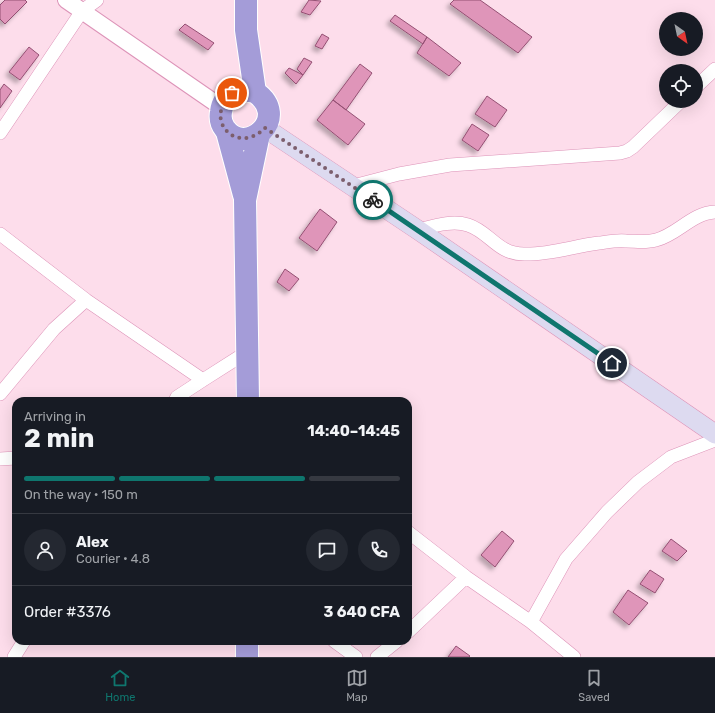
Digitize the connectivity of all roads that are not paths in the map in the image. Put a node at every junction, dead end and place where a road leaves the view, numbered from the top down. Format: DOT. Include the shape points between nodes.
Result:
graph roads {
  1 [pos="66,0"];
  2 [pos="97,0"];
  3 [pos="246,0"];
  4 [pos="82,11"];
  5 [pos="246,30"];
  6 [pos="715,69"];
  7 [pos="703,80"];
  8 [pos="255,92"];
  9 [pos="227,100"];
  10 [pos="674,108"];
  11 [pos="262,131"];
  12 [pos="228,132"];
  13 [pos="0,133"];
  14 [pos="353,186"];
  15 [pos="245,200"];
  16 [pos="715,212"];
  17 [pos="418,230"];
  18 [pos="0,234"];
  19 [pos="86,300"];
  20 [pos="247,352"];
  21 [pos="203,380"];
  22 [pos="0,394"];
  23 [pos="177,397"];
  24 [pos="248,397"];
  25 [pos="715,434"];
  26 [pos="715,440"];
  27 [pos="12,458"];
  28 [pos="0,459"];
  29 [pos="412,535"];
  30 [pos="466,577"];
  31 [pos="531,622"];
  32 [pos="412,629"];
  33 [pos="22,645"];
  34 [pos="247,645"];
  35 [pos="340,645"];
  36 [pos="391,645"];
  37 [pos="14,657"];
  38 [pos="247,657"];
  39 [pos="356,657"];
  40 [pos="377,657"];
  41 [pos="574,657"];
  1 -- 4 [label="street"];
  2 -- 4 [label="street"];
  3 -- 5 [label="highway"];
  4 -- 9 [label="street"];
  4 -- 13 [label="street"];
  5 -- 8 [label="highway"];
  5 -- 9 [label="highway"];
  6 -- 7 [label="street"];
  8 -- 9 [label="highway" via="240,90"];
  8 -- 11 [label="highway" via="264,100 269,112"];
  9 -- 12 [label="highway" via="220,116 222,125"];
  10 -- 14 [label="street" via="633,147 620,153 450,165"];
  11 -- 12 [label="highway" via="251,138 243,139"];
  11 -- 14 [label="main road"];
  11 -- 15 [label="highway"];
  12 -- 15 [label="highway"];
  14 -- 17 [label="main road"];
  15 -- 20 [label="highway"];
  16 -- 17 [label="street" via="707,212 656,240 597,243 537,254 512,253 469,226 453,223"];
  17 -- 25 [label="main road"];
  18 -- 19 [label="street"];
  19 -- 21 [label="street"];
  19 -- 22 [label="street" via="54,329"];
  20 -- 21 [label="street"];
  20 -- 24 [label="highway"];
  21 -- 23 [label="street"];
  26 -- 31 [label="street" via="671,457 638,482 607,512 566,559"];
  27 -- 28 [label="street"];
  29 -- 30 [label="street"];
  30 -- 31 [label="street"];
  30 -- 32 [label="street"];
  31 -- 41 [label="street"];
  33 -- 37 [label="street"];
  34 -- 38 [label="highway"];
  35 -- 39 [label="street"];
  36 -- 40 [label="street"];
}
